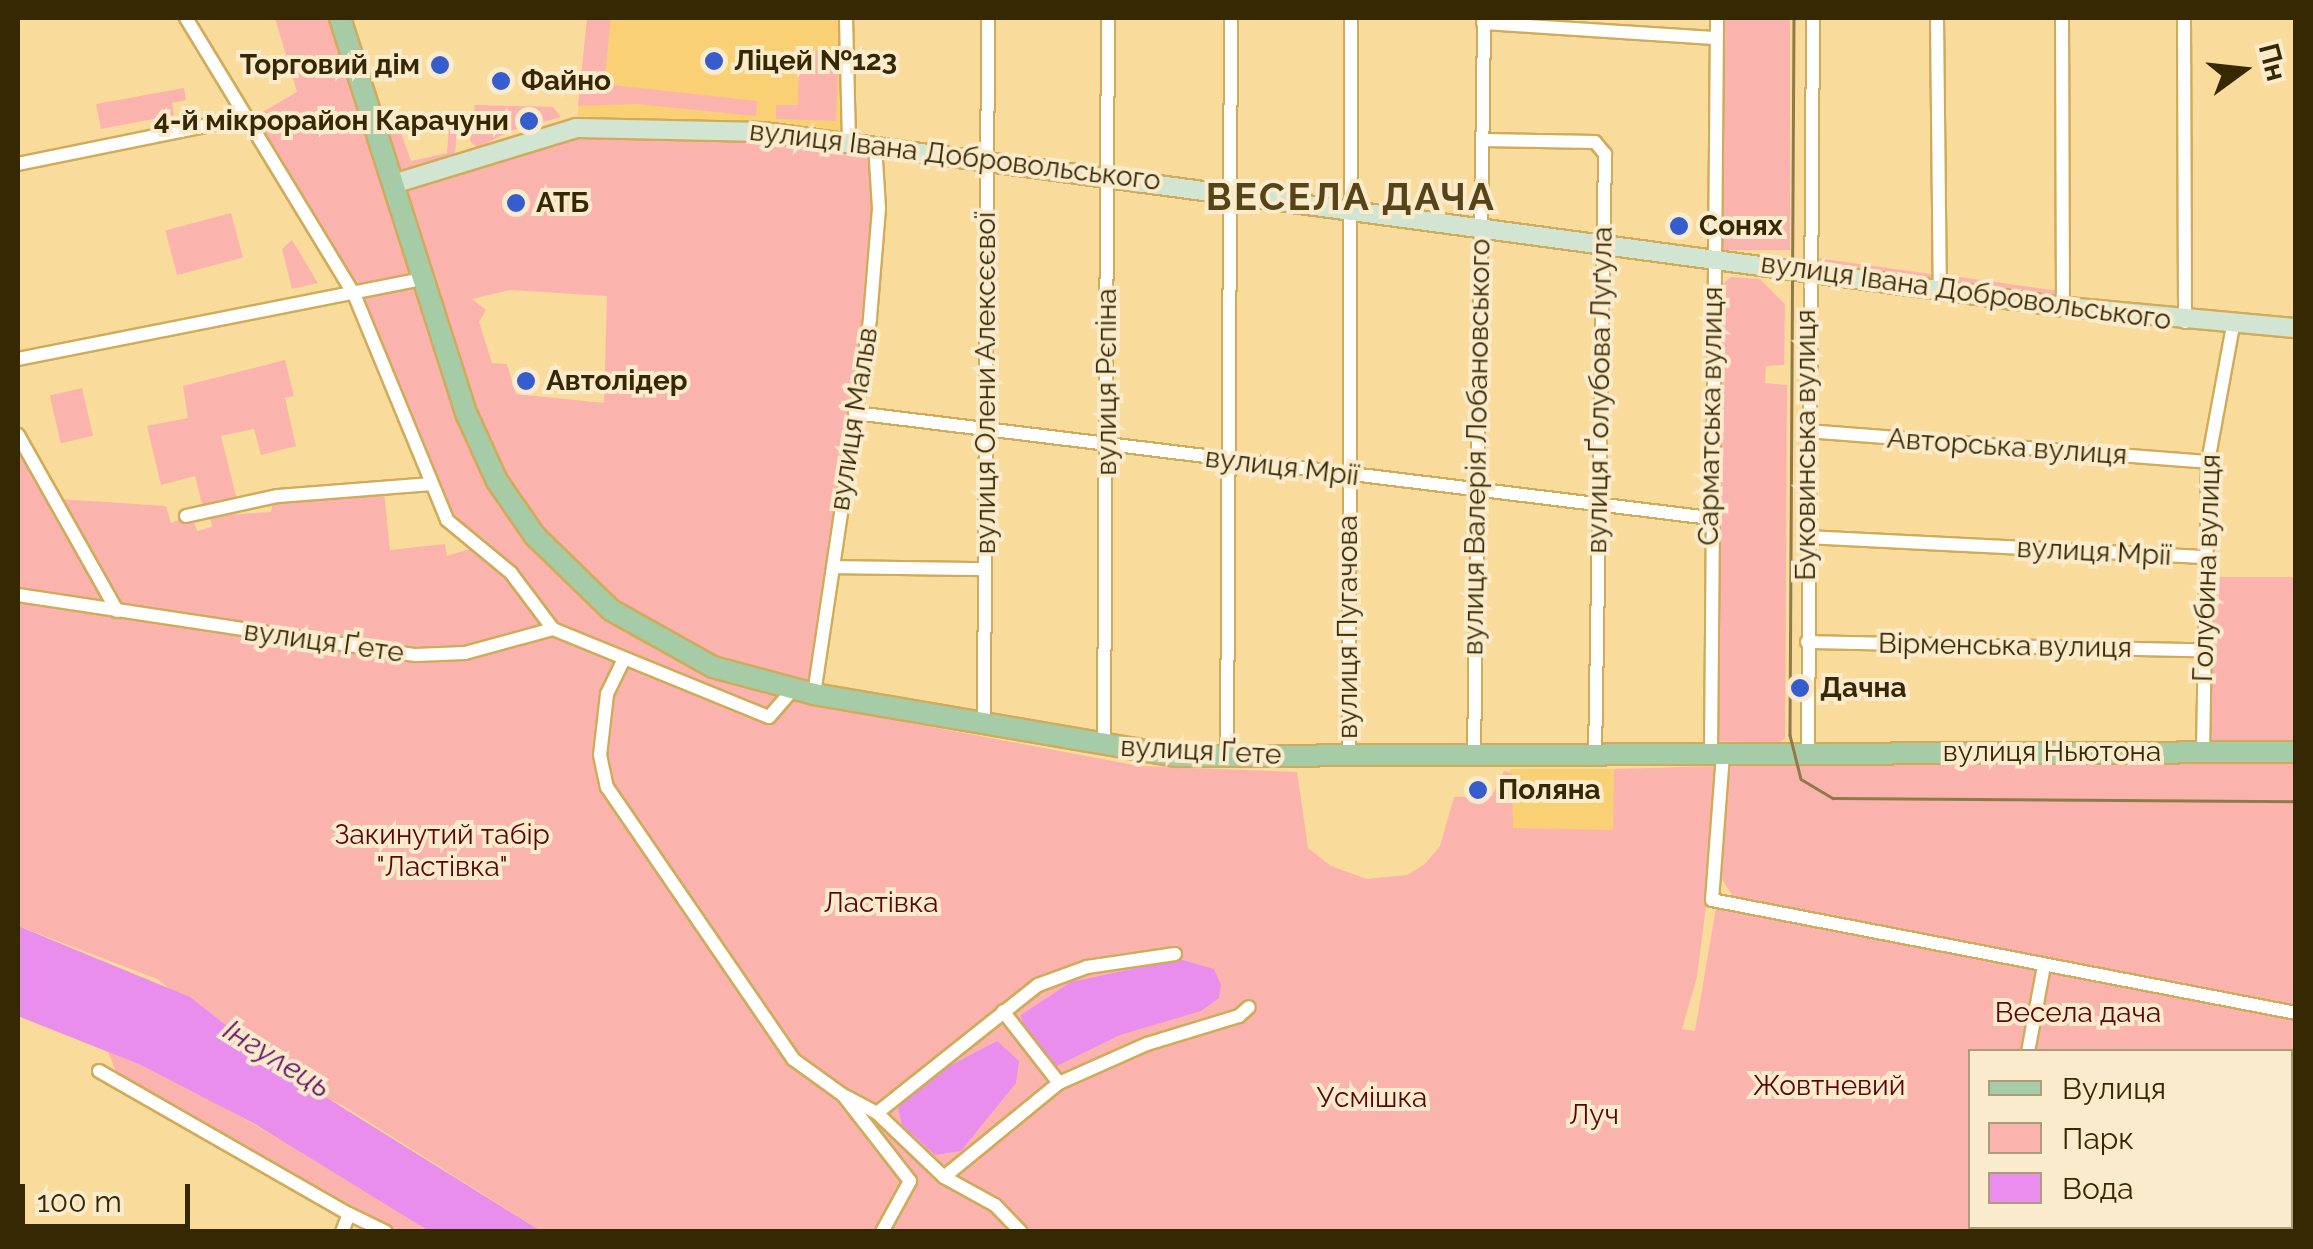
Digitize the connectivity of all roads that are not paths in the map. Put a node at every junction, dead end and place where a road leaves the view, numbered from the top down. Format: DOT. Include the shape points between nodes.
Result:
graph roads {
  1 [pos="186,18"];
  2 [pos="340,18"];
  3 [pos="846,18"];
  4 [pos="988,18"];
  5 [pos="1108,18"];
  6 [pos="1230,18"];
  7 [pos="1351,18"];
  8 [pos="1716,18"];
  9 [pos="1813,18"];
  10 [pos="1938,18"];
  11 [pos="2062,18"];
  12 [pos="2184,18"];
  13 [pos="1484,20"];
  14 [pos="1716,38"];
  15 [pos="244,118"];
  16 [pos="849,140"];
  17 [pos="1482,140"];
  18 [pos="874,144"];
  19 [pos="988,158"];
  20 [pos="18,164"];
  21 [pos="1109,174"];
  22 [pos="393,184"];
  23 [pos="1229,189"];
  24 [pos="1351,206"];
  25 [pos="1480,226"];
  26 [pos="1603,244"];
  27 [pos="1714,258"];
  28 [pos="1808,270"];
  29 [pos="423,278"];
  30 [pos="1940,290"];
  31 [pos="354,294"];
  32 [pos="2063,306"];
  33 [pos="2184,322"];
  34 [pos="2234,326"];
  35 [pos="2296,328"];
  36 [pos="18,359"];
  37 [pos="855,413"];
  38 [pos="986,428"];
  39 [pos="1806,432"];
  40 [pos="18,435"];
  41 [pos="1107,445"];
  42 [pos="1232,460"];
  43 [pos="2208,462"];
  44 [pos="1348,476"];
  45 [pos="428,484"];
  46 [pos="1475,489"];
  47 [pos="1597,503"];
  48 [pos="186,516"];
  49 [pos="1710,518"];
  50 [pos="1807,537"];
  51 [pos="2202,557"];
  52 [pos="832,567"];
  53 [pos="984,569"];
  54 [pos="18,595"];
  55 [pos="117,612"];
  56 [pos="553,629"];
  57 [pos="1807,642"];
  58 [pos="2203,650"];
  59 [pos="624,659"];
  60 [pos="804,691"];
  61 [pos="984,722"];
  62 [pos="1104,746"];
  63 [pos="1808,752"];
  64 [pos="2203,752"];
  65 [pos="2296,752"];
  66 [pos="1717,754"];
  67 [pos="1595,755"];
  68 [pos="1349,756"];
  69 [pos="1227,757"];
  70 [pos="1474,757"];
  71 [pos="1175,954"];
  72 [pos="2044,966"];
  73 [pos="1249,1007"];
  74 [pos="1003,1011"];
  75 [pos="2296,1014"];
  76 [pos="2029,1049"];
  77 [pos="99,1071"];
  78 [pos="1059,1083"];
  79 [pos="842,1095"];
  80 [pos="878,1112"];
  81 [pos="944,1177"];
  82 [pos="349,1214"];
  83 [pos="342,1232"];
  84 [pos="386,1232"];
  85 [pos="882,1232"];
  86 [pos="1020,1232"];
  1 -- 15 [label="street"];
  2 -- 22 [label="main road, вулиця Ґете"];
  3 -- 16 [label="street"];
  4 -- 19 [label="street, вулиця Олени Алексєєвої"];
  5 -- 21 [label="street, вулиця Рєпіна"];
  6 -- 23 [label="street"];
  7 -- 24 [label="street, вулиця Пугачова"];
  8 -- 14 [label="street, Сарматська вулиця"];
  9 -- 28 [label="street, Буковинська вулиця"];
  10 -- 30 [label="street"];
  11 -- 32 [label="street"];
  12 -- 33 [label="street"];
  13 -- 14 [label="street"];
  13 -- 17 [label="street, вулиця Валерія Лобановського"];
  14 -- 27 [label="street, Сарматська вулиця"];
  15 -- 20 [label="street"];
  15 -- 31 [label="street"];
  16 -- 18 [label="street, вулиця Івана Добровольського"];
  16 -- 22 [label="street, вулиця Івана Добровольського" via="576,128"];
  17 -- 25 [label="street, вулиця Валерія Лобановського"];
  17 -- 26 [label="street, вулиця Ґолубова Луґула" via="1602,146"];
  18 -- 19 [label="street, вулиця Івана Добровольського"];
  18 -- 37 [label="street, вулиця Мальв" via="876,255"];
  19 -- 21 [label="street, вулиця Івана Добровольського"];
  19 -- 38 [label="street, вулиця Олени Алексєєвої"];
  21 -- 23 [label="street, вулиця Івана Добровольського"];
  21 -- 41 [label="street, вулиця Рєпіна"];
  22 -- 29 [label="main road, вулиця Ґете"];
  23 -- 24 [label="street, вулиця Івана Добровольського"];
  23 -- 42 [label="street"];
  24 -- 25 [label="street, вулиця Івана Добровольського"];
  24 -- 44 [label="street, вулиця Пугачова"];
  25 -- 26 [label="street, вулиця Івана Добровольського"];
  25 -- 46 [label="street, вулиця Валерія Лобановського"];
  26 -- 27 [label="street, вулиця Івана Добровольського"];
  26 -- 47 [label="street, вулиця Ґолубова Луґула"];
  27 -- 28 [label="street, вулиця Івана Добровольського"];
  27 -- 49 [label="street, Сарматська вулиця"];
  28 -- 30 [label="street, вулиця Івана Добровольського"];
  28 -- 39 [label="street, Буковинська вулиця"];
  29 -- 31 [label="street"];
  29 -- 60 [label="main road, вулиця Ґете" via="476,440 535,536 611,610 657,642 712,667"];
  30 -- 32 [label="street, вулиця Івана Добровольського"];
  31 -- 36 [label="street"];
  31 -- 45 [label="street"];
  32 -- 33 [label="street, вулиця Івана Добровольського"];
  33 -- 34 [label="street, вулиця Івана Добровольського"];
  34 -- 35 [label="street, вулиця Івана Добровольського"];
  34 -- 43 [label="street, Голубина вулиця"];
  37 -- 38 [label="street, вулиця Мрії"];
  37 -- 52 [label="street, вулиця Мальв"];
  38 -- 41 [label="street, вулиця Мрії"];
  38 -- 53 [label="street, вулиця Олени Алексєєвої"];
  39 -- 43 [label="street, Авторська вулиця"];
  39 -- 50 [label="street, Буковинська вулиця"];
  40 -- 55 [label="street"];
  41 -- 42 [label="street, вулиця Мрії"];
  41 -- 62 [label="street, вулиця Рєпіна"];
  42 -- 44 [label="street, вулиця Мрії"];
  42 -- 69 [label="street"];
  43 -- 51 [label="street, Голубина вулиця"];
  44 -- 46 [label="street, вулиця Мрії"];
  44 -- 68 [label="street, вулиця Пугачова"];
  45 -- 48 [label="street" via="278,496"];
  45 -- 56 [label="street" via="455,530 516,578"];
  46 -- 47 [label="street, вулиця Мрії"];
  46 -- 70 [label="street, вулиця Валерія Лобановського"];
  47 -- 49 [label="street, вулиця Мрії"];
  47 -- 67 [label="street, вулиця Ґолубова Луґула"];
  49 -- 66 [label="street, Сарматська вулиця"];
  50 -- 51 [label="street, вулиця Мрії"];
  50 -- 57 [label="street, Буковинська вулиця"];
  51 -- 58 [label="street, Голубина вулиця"];
  52 -- 53 [label="street, вулиця Олени Алексєєвої"];
  52 -- 60 [label="street, вулиця Мальв"];
  53 -- 61 [label="street, вулиця Олени Алексєєвої"];
  54 -- 55 [label="street, вулиця Ґете"];
  55 -- 56 [label="street, вулиця Ґете" via="435,656"];
  56 -- 59 [label="street"];
  57 -- 58 [label="street, Вірменська вулиця"];
  57 -- 63 [label="street, Буковинська вулиця"];
  58 -- 64 [label="street, Голубина вулиця"];
  59 -- 60 [label="street" via="769,716"];
  59 -- 79 [label="street" via="607,694 600,754 620,813 792,1059"];
  60 -- 61 [label="main road, вулиця Ґете"];
  61 -- 62 [label="main road, вулиця Ґете"];
  62 -- 69 [label="main road, вулиця Ґете"];
  63 -- 64 [label="main road, вулиця Ньютона"];
  63 -- 66 [label="main road, вулиця Ґете"];
  64 -- 65 [label="main road, вулиця Ньютона"];
  66 -- 67 [label="main road, вулиця Ґете"];
  66 -- 72 [label="street, Сарматська вулиця" via="1712,900"];
  67 -- 70 [label="main road, вулиця Ґете"];
  68 -- 69 [label="main road, вулиця Ґете"];
  68 -- 70 [label="main road, вулиця Ґете"];
  71 -- 74 [label="street" via="1087,967 1038,986"];
  72 -- 75 [label="street"];
  72 -- 76 [label="street"];
  73 -- 78 [label="street"];
  74 -- 78 [label="street"];
  74 -- 80 [label="street"];
  77 -- 82 [label="street"];
  78 -- 81 [label="street"];
  79 -- 80 [label="street"];
  79 -- 85 [label="street" via="910,1181"];
  80 -- 81 [label="street"];
  81 -- 86 [label="street" via="995,1205"];
  82 -- 83 [label="street"];
  82 -- 84 [label="street"];
}
